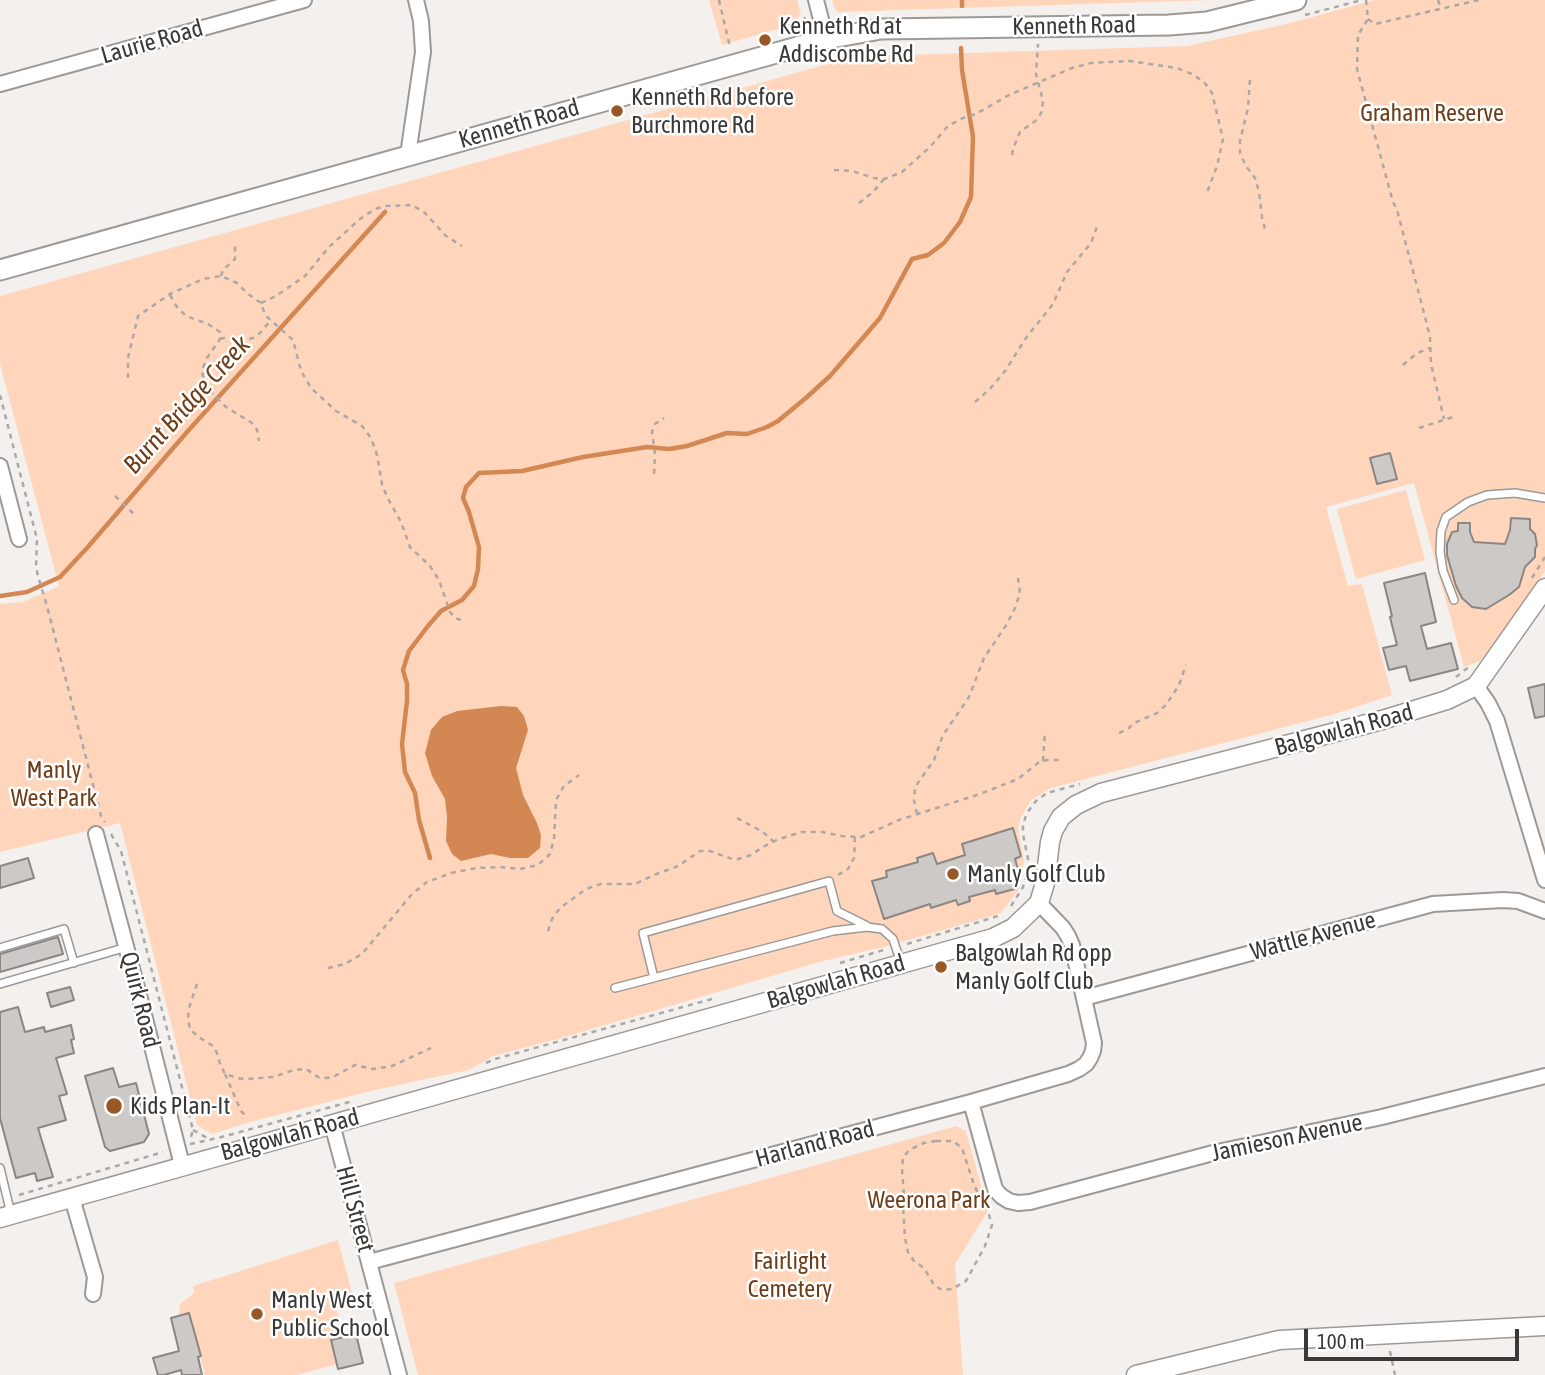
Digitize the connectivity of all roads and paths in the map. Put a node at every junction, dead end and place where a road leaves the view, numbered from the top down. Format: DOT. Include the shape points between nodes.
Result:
graph roads {
  1 [pos="304,0"];
  2 [pos="416,0"];
  3 [pos="719,0"];
  4 [pos="816,0"];
  5 [pos="1364,0"];
  6 [pos="1438,0"];
  7 [pos="1479,0"];
  8 [pos="1296,8"];
  9 [pos="1441,9"];
  10 [pos="806,15"];
  11 [pos="1368,19"];
  12 [pos="787,31"];
  13 [pos="826,39"];
  14 [pos="1038,44"];
  15 [pos="730,47"];
  16 [pos="1250,80"];
  17 [pos="1037,83"];
  18 [pos="0,85"];
  19 [pos="408,155"];
  20 [pos="1012,155"];
  21 [pos="834,170"];
  22 [pos="884,179"];
  23 [pos="1206,195"];
  24 [pos="859,203"];
  25 [pos="1098,224"];
  26 [pos="1265,229"];
  27 [pos="235,244"];
  28 [pos="462,246"];
  29 [pos="0,270"];
  30 [pos="221,276"];
  31 [pos="170,294"];
  32 [pos="261,303"];
  33 [pos="273,322"];
  34 [pos="220,339"];
  35 [pos="1430,348"];
  36 [pos="1403,365"];
  37 [pos="128,377"];
  38 [pos="0,395"];
  39 [pos="975,402"];
  40 [pos="1456,416"];
  41 [pos="664,418"];
  42 [pos="1444,419"];
  43 [pos="1419,428"];
  44 [pos="259,441"];
  45 [pos="0,466"];
  46 [pos="654,474"];
  47 [pos="115,496"];
  48 [pos="1545,498"];
  49 [pos="135,515"];
  50 [pos="19,539"];
  51 [pos="1545,557"];
  52 [pos="1018,578"];
  53 [pos="1538,583"];
  54 [pos="1454,600"];
  55 [pos="461,620"];
  56 [pos="1472,664"];
  57 [pos="1186,665"];
  58 [pos="1448,682"];
  59 [pos="1476,685"];
  60 [pos="1045,731"];
  61 [pos="1119,733"];
  62 [pos="1062,760"];
  63 [pos="1043,761"];
  64 [pos="579,775"];
  65 [pos="1089,782"];
  66 [pos="917,814"];
  67 [pos="737,818"];
  68 [pos="96,834"];
  69 [pos="855,836"];
  70 [pos="774,842"];
  71 [pos="1545,880"];
  72 [pos="829,881"];
  73 [pos="1039,903"];
  74 [pos="1008,909"];
  75 [pos="1545,911"];
  76 [pos="1004,914"];
  77 [pos="867,927"];
  78 [pos="548,931"];
  79 [pos="127,947"];
  80 [pos="0,948"];
  81 [pos="898,955"];
  82 [pos="74,963"];
  83 [pos="835,965"];
  84 [pos="328,968"];
  85 [pos="654,978"];
  86 [pos="0,984"];
  87 [pos="197,984"];
  88 [pos="615,988"];
  89 [pos="721,997"];
  90 [pos="1084,998"];
  91 [pos="430,1048"];
  92 [pos="478,1068"];
  93 [pos="225,1073"];
  94 [pos="1545,1076"];
  95 [pos="359,1099"];
  96 [pos="971,1102"];
  97 [pos="248,1118"];
  98 [pos="331,1124"];
  99 [pos="210,1140"];
  100 [pos="178,1147"];
  101 [pos="182,1165"];
  102 [pos="0,1168"];
  103 [pos="72,1198"];
  104 [pos="6,1210"];
  105 [pos="369,1262"];
  106 [pos="967,1281"];
  107 [pos="93,1294"];
  108 [pos="1545,1326"];
  109 [pos="1387,1335"];
  110 [pos="1170,1371"];
  111 [pos="399,1375"];
  112 [pos="1136,1375"];
  113 [pos="1395,1375"];
  1 -- 18 [label="street, Laurie Road"];
  2 -- 19 [label="street" via="423,52"];
  3 -- 15 [label="path"];
  4 -- 13 [label="street"];
  5 -- 8 [label="path"];
  5 -- 11 [label="path"];
  6 -- 9 [label="path"];
  7 -- 9 [label="path"];
  8 -- 13 [label="main road, Kenneth Road" via="1181,24 881,29"];
  9 -- 11 [label="path" via="1375,24"];
  10 -- 12 [label="path" via="804,22"];
  11 -- 35 [label="path" via="1358,35 1357,69"];
  13 -- 19 [label="main road, Kenneth Road"];
  14 -- 17 [label="path"];
  16 -- 26 [label="path" via="1240,153 1255,178"];
  17 -- 20 [label="path" via="1042,111 1020,132"];
  17 -- 22 [label="path" via="962,118 902,172"];
  17 -- 23 [label="path" via="1091,63 1130,61 1192,74 1212,93 1223,139"];
  19 -- 29 [label="main road, Kenneth Road"];
  21 -- 22 [label="path"];
  22 -- 24 [label="path"];
  25 -- 39 [label="path" via="1053,304 1005,371"];
  27 -- 30 [label="path" via="236,259"];
  28 -- 32 [label="path" via="412,205 375,209 329,247 305,276"];
  30 -- 31 [label="path"];
  30 -- 32 [label="path"];
  31 -- 34 [label="path" via="186,316 220,332"];
  31 -- 37 [label="path" via="138,316"];
  32 -- 33 [label="path"];
  33 -- 34 [label="path" via="253,338"];
  33 -- 55 [label="path" via="293,340 311,388 371,438 382,484 410,547 430,566 450,612"];
  34 -- 44 [label="path" via="202,370 204,383 226,407 252,423"];
  35 -- 36 [label="path"];
  35 -- 42 [label="path"];
  38 -- 99 [label="path" via="37,539 38,576 101,816 121,851 194,1130"];
  40 -- 42 [label="path"];
  41 -- 46 [label="path" via="652,432"];
  42 -- 43 [label="path"];
  45 -- 50 [label="street"];
  47 -- 49 [label="path"];
  48 -- 54 [label="lane" via="1487,495 1446,517 1440,552"];
  51 -- 53 [label="path"];
  52 -- 66 [label="path" via="1015,608 984,658 970,696 915,787"];
  53 -- 59 [label="street, Balgowlah Road"];
  56 -- 58 [label="path"];
  57 -- 61 [label="path" via="1166,705"];
  59 -- 71 [label="street" via="1497,721"];
  59 -- 73 [label="street, Balgowlah Road" via="1406,713 1084,800 1061,817 1053,831"];
  60 -- 63 [label="path"];
  62 -- 63 [label="path"];
  63 -- 66 [label="path" via="1018,779"];
  64 -- 84 [label="path" via="564,786 556,800 550,854 538,865 477,868 427,882 362,954"];
  65 -- 74 [label="path" via="1047,793 1027,813 1023,834 1027,873"];
  66 -- 69 [label="path"];
  67 -- 70 [label="path"];
  68 -- 79 [label="street, Quirk Road"];
  69 -- 70 [label="path" via="802,832"];
  69 -- 72 [label="path" via="854,858 848,869"];
  70 -- 78 [label="path" via="735,860 700,851 635,884 586,889 560,908"];
  72 -- 77 [label="lane" via="838,911"];
  72 -- 85 [label="lane" via="643,933"];
  73 -- 81 [label="street, Balgowlah Road" via="1003,934"];
  73 -- 90 [label="street, Harland Road" via="1068,936"];
  75 -- 90 [label="street, Wattle Avenue" via="1503,900 1433,904"];
  76 -- 81 [label="path"];
  77 -- 81 [label="lane" via="882,929 893,939"];
  77 -- 85 [label="lane" via="833,931"];
  79 -- 82 [label="lane"];
  79 -- 100 [label="street, Quirk Road"];
  80 -- 82 [label="lane" via="64,929"];
  81 -- 83 [label="path"];
  81 -- 98 [label="street, Balgowlah Road"];
  82 -- 86 [label="lane"];
  85 -- 88 [label="lane"];
  87 -- 93 [label="path" via="189,1009 190,1029 214,1046"];
  89 -- 92 [label="path" via="495,1059"];
  90 -- 96 [label="street, Harland Road" via="1094,1042 1086,1064 1068,1074"];
  91 -- 93 [label="path" via="392,1066 373,1069 355,1065 326,1078 306,1069 247,1079"];
  93 -- 97 [label="path"];
  94 -- 96 [label="street, Jamieson Avenue" via="1018,1203 995,1189"];
  95 -- 99 [label="path"];
  96 -- 105 [label="street, Harland Road"];
  98 -- 101 [label="street, Balgowlah Road"];
  98 -- 105 [label="street, Hill Street"];
  99 -- 100 [label="path"];
  100 -- 101 [label="street, Quirk Road"];
  100 -- 104 [label="path"];
  101 -- 103 [label="street, Balgowlah Road"];
  102 -- 104 [label="lane"];
  103 -- 104 [label="street, Balgowlah Road"];
  103 -- 107 [label="street" via="95,1277"];
  105 -- 111 [label="street, Hill Street"];
  106 -- 106 [label="path" via="942,1290 908,1252 903,1158 924,1143 953,1141 962,1148 989,1215 989,1235"];
  108 -- 109 [label="street"];
  109 -- 110 [label="street" via="1279,1340"];
  109 -- 113 [label="path"];
  110 -- 112 [label="street"];
}
